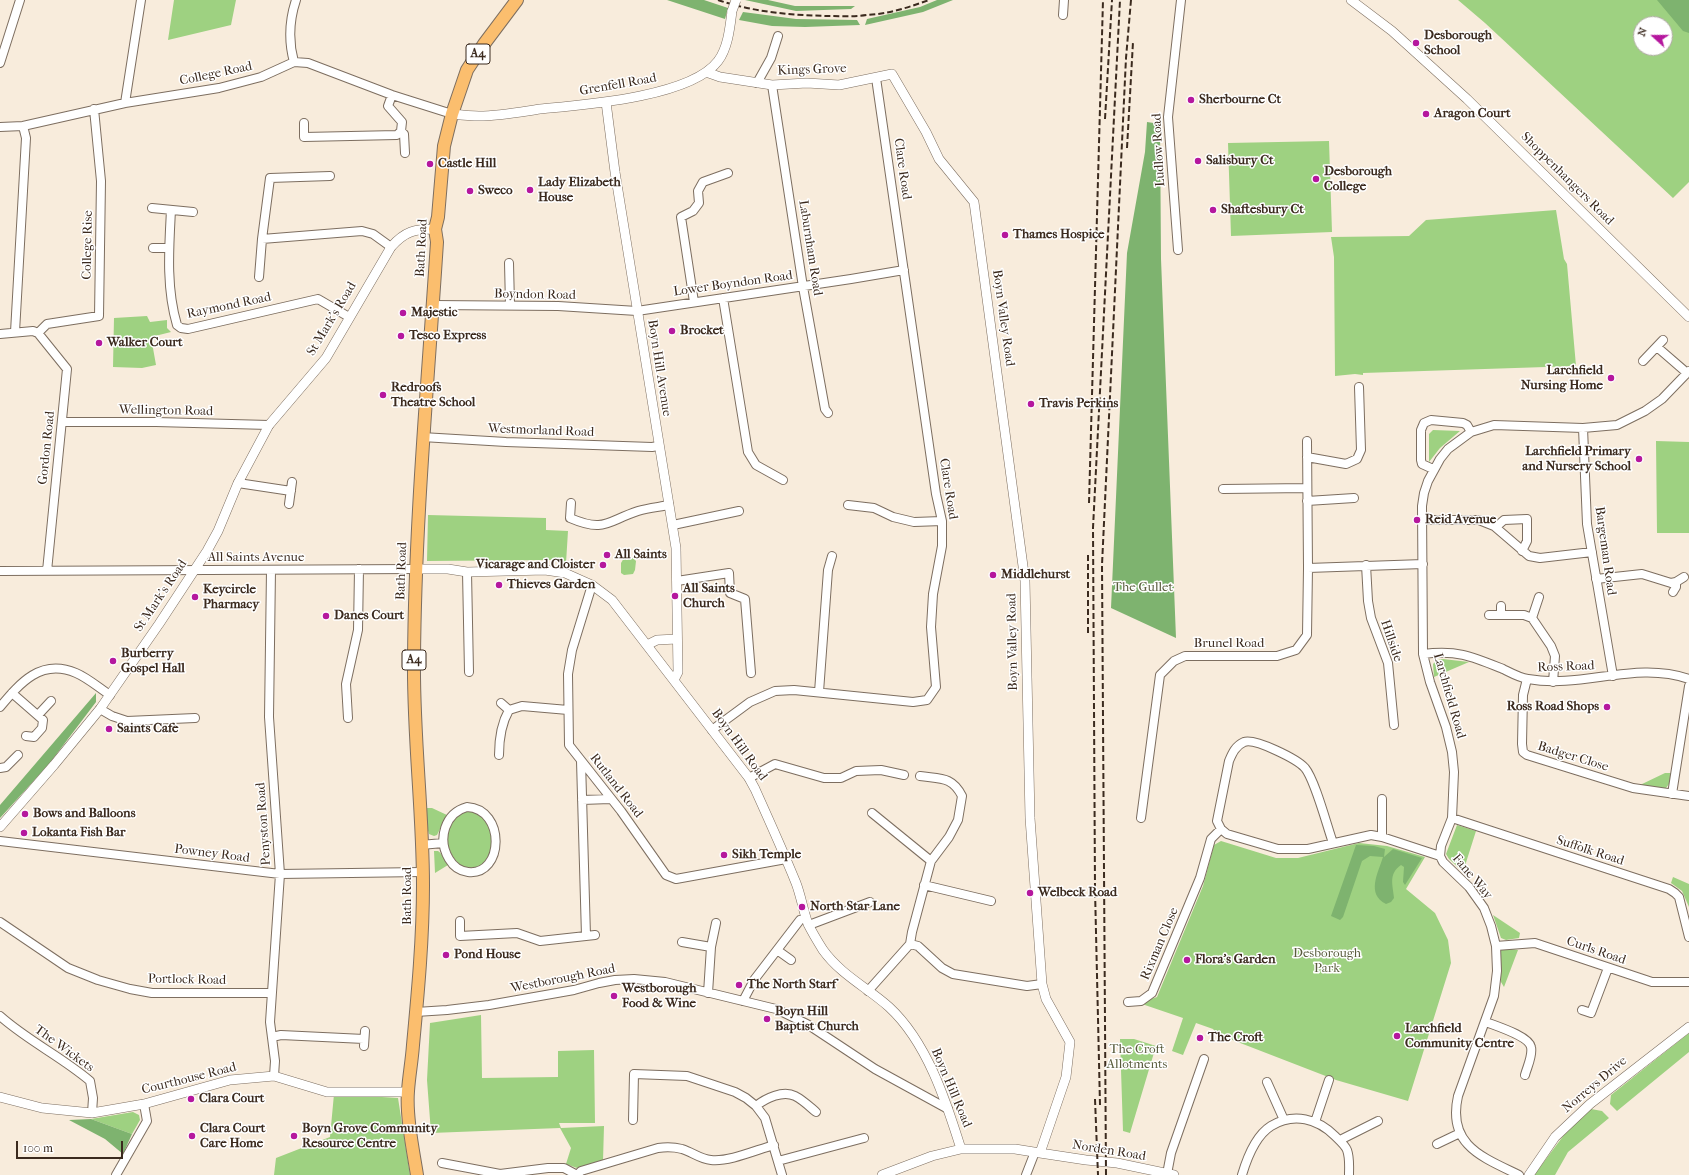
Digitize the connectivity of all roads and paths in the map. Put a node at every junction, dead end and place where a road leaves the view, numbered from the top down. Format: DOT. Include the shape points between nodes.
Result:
graph roads {
  1 [pos="20,0"];
  2 [pos="141,0"];
  3 [pos="296,0"];
  4 [pos="517,0"];
  5 [pos="736,0"];
  6 [pos="1064,0"];
  7 [pos="1181,0"];
  8 [pos="1351,0"];
  9 [pos="1063,14"];
  10 [pos="778,36"];
  11 [pos="294,62"];
  12 [pos="0,63"];
  13 [pos="706,72"];
  14 [pos="892,74"];
  15 [pos="876,78"];
  16 [pos="757,83"];
  17 [pos="772,85"];
  18 [pos="392,95"];
  19 [pos="606,102"];
  20 [pos="126,103"];
  21 [pos="94,109"];
  22 [pos="452,114"];
  23 [pos="304,123"];
  24 [pos="23,126"];
  25 [pos="0,127"];
  26 [pos="401,131"];
  27 [pos="405,153"];
  28 [pos="728,173"];
  29 [pos="330,177"];
  30 [pos="152,208"];
  31 [pos="171,210"];
  32 [pos="193,212"];
  33 [pos="435,229"];
  34 [pos="262,239"];
  35 [pos="391,247"];
  36 [pos="154,248"];
  37 [pos="169,248"];
  38 [pos="1178,250"];
  39 [pos="509,263"];
  40 [pos="904,270"];
  41 [pos="259,277"];
  42 [pos="803,287"];
  43 [pos="723,298"];
  44 [pos="694,302"];
  45 [pos="433,305"];
  46 [pos="510,305"];
  47 [pos="637,311"];
  48 [pos="349,317"];
  49 [pos="1689,317"];
  50 [pos="14,332"];
  51 [pos="0,334"];
  52 [pos="39,334"];
  53 [pos="1663,340"];
  54 [pos="1657,347"];
  55 [pos="1643,361"];
  56 [pos="1688,372"];
  57 [pos="1359,387"];
  58 [pos="828,413"];
  59 [pos="62,422"];
  60 [pos="269,425"];
  61 [pos="1583,428"];
  62 [pos="1472,432"];
  63 [pos="422,437"];
  64 [pos="1307,441"];
  65 [pos="658,446"];
  66 [pos="1307,457"];
  67 [pos="1433,469"];
  68 [pos="783,480"];
  69 [pos="238,483"];
  70 [pos="1307,488"];
  71 [pos="1223,489"];
  72 [pos="1354,498"];
  73 [pos="1307,501"];
  74 [pos="571,503"];
  75 [pos="289,504"];
  76 [pos="669,505"];
  77 [pos="848,505"];
  78 [pos="739,511"];
  79 [pos="1422,520"];
  80 [pos="942,521"];
  81 [pos="673,525"];
  82 [pos="1496,527"];
  83 [pos="1522,551"];
  84 [pos="1592,552"];
  85 [pos="832,556"];
  86 [pos="1423,564"];
  87 [pos="1366,566"];
  88 [pos="1308,568"];
  89 [pos="359,569"];
  90 [pos="416,569"];
  91 [pos="271,570"];
  92 [pos="0,571"];
  93 [pos="47,571"];
  94 [pos="194,571"];
  95 [pos="467,572"];
  96 [pos="1596,578"];
  97 [pos="1684,578"];
  98 [pos="677,580"];
  99 [pos="1676,582"];
  100 [pos="592,585"];
  101 [pos="1673,592"];
  102 [pos="1539,597"];
  103 [pos="1501,606"];
  104 [pos="1489,615"];
  105 [pos="1501,615"];
  106 [pos="1532,618"];
  107 [pos="677,638"];
  108 [pos="647,644"];
  109 [pos="1423,654"];
  110 [pos="469,672"];
  111 [pos="751,673"];
  112 [pos="1613,676"];
  113 [pos="1527,679"];
  114 [pos="1689,679"];
  115 [pos="674,680"];
  116 [pos="1553,682"];
  117 [pos="1689,686"];
  118 [pos="819,692"];
  119 [pos="12,693"];
  120 [pos="110,695"];
  121 [pos="50,701"];
  122 [pos="501,703"];
  123 [pos="0,707"];
  124 [pos="100,709"];
  125 [pos="510,710"];
  126 [pos="568,710"];
  127 [pos="38,715"];
  128 [pos="195,718"];
  129 [pos="348,718"];
  130 [pos="1394,725"];
  131 [pos="712,730"];
  132 [pos="26,736"];
  133 [pos="18,755"];
  134 [pos="499,755"];
  135 [pos="581,761"];
  136 [pos="0,768"];
  137 [pos="904,775"];
  138 [pos="920,776"];
  139 [pos="749,778"];
  140 [pos="1672,794"];
  141 [pos="1689,796"];
  142 [pos="610,799"];
  143 [pos="1381,799"];
  144 [pos="582,800"];
  145 [pos="872,813"];
  146 [pos="1141,818"];
  147 [pos="1452,818"];
  148 [pos="0,826"];
  149 [pos="1221,829"];
  150 [pos="1382,837"];
  151 [pos="0,842"];
  152 [pos="443,843"];
  153 [pos="1333,843"];
  154 [pos="421,845"];
  155 [pos="1440,856"];
  156 [pos="786,859"];
  157 [pos="931,861"];
  158 [pos="422,872"];
  159 [pos="280,874"];
  160 [pos="924,885"];
  161 [pos="991,901"];
  162 [pos="870,902"];
  163 [pos="800,920"];
  164 [pos="460,921"];
  165 [pos="0,922"];
  166 [pos="716,923"];
  167 [pos="809,925"];
  168 [pos="595,935"];
  169 [pos="586,936"];
  170 [pos="1689,937"];
  171 [pos="682,942"];
  172 [pos="910,944"];
  173 [pos="1496,946"];
  174 [pos="711,948"];
  175 [pos="777,950"];
  176 [pos="791,960"];
  177 [pos="1608,968"];
  178 [pos="1689,982"];
  179 [pos="1042,984"];
  180 [pos="868,992"];
  181 [pos="272,993"];
  182 [pos="708,993"];
  183 [pos="743,1001"];
  184 [pos="1128,1002"];
  185 [pos="1582,1010"];
  186 [pos="416,1012"];
  187 [pos="1591,1013"];
  188 [pos="0,1016"];
  189 [pos="1600,1017"];
  190 [pos="1486,1022"];
  191 [pos="1689,1027"];
  192 [pos="272,1038"];
  193 [pos="364,1038"];
  194 [pos="1204,1059"];
  195 [pos="1525,1075"];
  196 [pos="274,1076"];
  197 [pos="1330,1080"];
  198 [pos="1267,1082"];
  199 [pos="408,1092"];
  200 [pos="0,1097"];
  201 [pos="144,1104"];
  202 [pos="756,1106"];
  203 [pos="948,1109"];
  204 [pos="816,1112"];
  205 [pos="92,1113"];
  206 [pos="633,1120"];
  207 [pos="1284,1120"];
  208 [pos="1378,1121"];
  209 [pos="1315,1122"];
  210 [pos="1460,1133"];
  211 [pos="864,1138"];
  212 [pos="1340,1140"];
  213 [pos="1437,1144"];
  214 [pos="774,1145"];
  215 [pos="961,1149"];
  216 [pos="1036,1155"];
  217 [pos="778,1161"];
  218 [pos="442,1163"];
  219 [pos="1170,1174"];
  220 [pos="116,1175"];
  221 [pos="418,1175"];
  222 [pos="577,1175"];
  223 [pos="782,1175"];
  224 [pos="882,1175"];
  225 [pos="1026,1175"];
  226 [pos="1242,1175"];
  227 [pos="1349,1175"];
  228 [pos="1519,1175"];
  229 [pos="1529,1175"];
  1 -- 12 [label="street"];
  2 -- 20 [label="street"];
  3 -- 11 [label="street" via="290,16 290,46"];
  4 -- 22 [label="main road, A4" via="467,70"];
  5 -- 13 [label="street, Grenfell Road, bridge" via="723,53"];
  6 -- 9 [label="street"];
  7 -- 38 [label="street, Ludlow Road" via="1168,117"];
  8 -- 49 [label="street, Shoppenhangers Road" via="1392,31 1467,99"];
  10 -- 16 [label="street, Kings Grove" via="771,58"];
  11 -- 18 [label="street" via="308,63"];
  11 -- 20 [label="street, College Road" via="261,77 219,88"];
  13 -- 16 [label="street, Kings Grove"];
  13 -- 19 [label="street, Grenfell Road" via="672,88"];
  14 -- 15 [label="street, Kings Grove"];
  14 -- 179 [label="street, Boyn Valley Road" via="939,159 974,202 1025,580 1030,818"];
  15 -- 17 [label="street, Kings Grove" via="839,85"];
  15 -- 40 [label="street, Clare Road"];
  16 -- 17 [label="street, Kings Grove"];
  17 -- 42 [label="street, Laburnham Road"];
  18 -- 22 [label="street"];
  18 -- 26 [label="street" via="388,106 402,122"];
  19 -- 22 [label="street, Grenfell Road" via="480,116"];
  19 -- 47 [label="street, Boyn Hill Avenue"];
  20 -- 21 [label="street, College Road"];
  21 -- 24 [label="street, College Road"];
  21 -- 52 [label="street, College Rise" via="101,182 99,316 47,324"];
  22 -- 33 [label="main road, Bath Road / A4" via="444,146"];
  23 -- 26 [label="street" via="304,136 397,135"];
  24 -- 25 [label="street, College Road"];
  24 -- 50 [label="street" via="26,138"];
  26 -- 27 [label="street" via="404,134"];
  28 -- 44 [label="street" via="703,182 698,191 699,203 693,211 680,214"];
  29 -- 34 [label="street" via="270,178"];
  30 -- 31 [label="street"];
  31 -- 32 [label="street"];
  31 -- 37 [label="street, Raymond Road"];
  33 -- 35 [label="street, St Mark's Road" via="412,231 399,238"];
  33 -- 45 [label="main road, Bath Road / A4" via="437,242"];
  34 -- 35 [label="street" via="362,231 373,234"];
  34 -- 41 [label="street"];
  35 -- 48 [label="street, St Mark's Road"];
  36 -- 37 [label="street"];
  37 -- 48 [label="street, Raymond Road" via="171,298 176,325 181,328 188,329 318,299"];
  39 -- 46 [label="street"];
  40 -- 42 [label="street, Lower Boyndon Road"];
  40 -- 80 [label="street, Clare Road"];
  42 -- 43 [label="street, Lower Boyndon Road"];
  42 -- 58 [label="street, Laburnham Road"];
  43 -- 44 [label="street, Lower Boyndon Road"];
  43 -- 68 [label="street" via="748,427 748,452 756,465"];
  44 -- 47 [label="street, Lower Boyndon Road"];
  45 -- 46 [label="street, Boyndon Road"];
  45 -- 63 [label="main road, Bath Road / A4"];
  46 -- 47 [label="street, Boyndon Road"];
  47 -- 65 [label="street, Boyn Hill Avenue"];
  48 -- 60 [label="street, St Mark's Road" via="326,358"];
  50 -- 51 [label="street"];
  50 -- 52 [label="street"];
  52 -- 59 [label="street, Gordon Road" via="67,369"];
  53 -- 54 [label="street"];
  54 -- 55 [label="street"];
  54 -- 56 [label="street"];
  56 -- 61 [label="street, Larchfield Road" via="1662,399 1645,411 1617,425"];
  57 -- 66 [label="street" via="1361,450 1357,459 1346,464"];
  59 -- 60 [label="street, Wellington Road"];
  59 -- 93 [label="street, Gordon Road"];
  60 -- 69 [label="street, St Mark's Road"];
  61 -- 62 [label="street, Larchfield Road" via="1494,425"];
  61 -- 84 [label="street, Bargeman Road" via="1587,524"];
  62 -- 67 [label="street, Larchfield Road" via="1448,449"];
  62 -- 67 [label="street" via="1463,423 1431,420 1424,423 1421,430 1421,460 1422,464"];
  63 -- 65 [label="street, Westmorland Road"];
  63 -- 90 [label="main road, Bath Road / A4"];
  64 -- 66 [label="street, Brunel Road"];
  65 -- 76 [label="street, Boyn Hill Avenue"];
  66 -- 70 [label="street, Brunel Road"];
  67 -- 79 [label="street, Larchfield Road" via="1424,493"];
  69 -- 75 [label="street" via="291,487"];
  69 -- 94 [label="street, St Mark's Road" via="218,531"];
  70 -- 71 [label="street"];
  70 -- 73 [label="street, Brunel Road"];
  72 -- 73 [label="street"];
  73 -- 88 [label="street, Brunel Road"];
  74 -- 76 [label="street" via="570,518 595,526 607,525 639,511"];
  76 -- 81 [label="street, Boyn Hill Avenue"];
  77 -- 80 [label="street" via="874,508 893,517 914,522"];
  78 -- 81 [label="street"];
  79 -- 82 [label="street" via="1479,520"];
  79 -- 86 [label="street, Larchfield Road"];
  80 -- 118 [label="street, Clare Road" via="942,546 933,594 931,627 936,687 933,693 927,700 913,702"];
  81 -- 98 [label="street, Boyn Hill Avenue"];
  82 -- 83 [label="street"];
  82 -- 83 [label="street" via="1504,520 1527,519 1527,541"];
  83 -- 84 [label="street" via="1527,556 1540,558"];
  84 -- 96 [label="street, Bargeman Road"];
  85 -- 118 [label="street" via="828,570"];
  86 -- 87 [label="street"];
  86 -- 109 [label="street, Larchfield Road"];
  87 -- 88 [label="street"];
  87 -- 130 [label="street, Hillside" via="1371,618 1388,663"];
  88 -- 146 [label="street, Brunel Road" via="1307,635 1296,650 1277,656 1185,656 1174,661 1160,675"];
  89 -- 90 [label="street, All Saints Avenue"];
  89 -- 91 [label="street, All Saints Avenue"];
  89 -- 129 [label="street" via="358,630 346,684"];
  90 -- 95 [label="street, Boyn Hill Road"];
  90 -- 154 [label="main road, Bath Road / A4" via="414,721"];
  91 -- 94 [label="street, All Saints Avenue"];
  91 -- 159 [label="street, Penyston Road" via="269,717"];
  92 -- 93 [label="street, All Saints Avenue"];
  93 -- 94 [label="street, All Saints Avenue"];
  94 -- 120 [label="street, St Mark's Road"];
  95 -- 100 [label="street, Boyn Hill Road" via="545,570 565,573"];
  95 -- 110 [label="street"];
  96 -- 99 [label="street" via="1642,574"];
  96 -- 112 [label="street, Bargeman Road"];
  97 -- 99 [label="street"];
  98 -- 107 [label="street, Boyn Hill Avenue"];
  98 -- 111 [label="street" via="729,573 730,594 745,599"];
  99 -- 101 [label="street"];
  100 -- 108 [label="street, Boyn Hill Road" via="612,600"];
  100 -- 126 [label="street, Rutland Road" via="572,650 568,674"];
  102 -- 106 [label="street"];
  103 -- 105 [label="street"];
  104 -- 105 [label="street"];
  105 -- 106 [label="street" via="1524,615"];
  106 -- 116 [label="street" via="1555,656"];
  107 -- 108 [label="street"];
  107 -- 115 [label="street, Boyn Hill Avenue" via="678,672"];
  108 -- 115 [label="street, Boyn Hill Road"];
  109 -- 113 [label="street, Ross Road" via="1442,652 1467,655"];
  109 -- 147 [label="street, Larchfield Road" via="1452,752"];
  112 -- 114 [label="street, Ross Road" via="1650,671"];
  112 -- 116 [label="street, Ross Road"];
  113 -- 116 [label="street, Ross Road"];
  113 -- 140 [label="street, Badger Close" via="1523,695 1523,752 1633,788"];
  115 -- 131 [label="street, Boyn Hill Road"];
  117 -- 140 [label="street"];
  118 -- 131 [label="street, Clare Road" via="775,691 750,702"];
  119 -- 120 [label="street" via="28,677 42,670 59,669 76,673"];
  119 -- 123 [label="street"];
  119 -- 127 [label="street"];
  120 -- 124 [label="street, St Mark's Road"];
  121 -- 127 [label="street"];
  122 -- 125 [label="street"];
  124 -- 128 [label="street" via="127,721"];
  124 -- 148 [label="street, St Mark's Road"];
  125 -- 126 [label="street" via="522,706"];
  125 -- 134 [label="street" via="504,720"];
  126 -- 135 [label="street, Rutland Road" via="569,745"];
  127 -- 132 [label="street" via="43,720 42,728 34,737"];
  131 -- 139 [label="street, Boyn Hill Road"];
  133 -- 136 [label="street" via="6,767"];
  135 -- 142 [label="street, Rutland Road"];
  135 -- 144 [label="street"];
  137 -- 139 [label="street" via="881,770 856,771 841,778 824,778 775,764"];
  138 -- 157 [label="street" via="946,779 953,783 962,796 958,820 950,837"];
  139 -- 156 [label="street, Boyn Hill Road"];
  140 -- 141 [label="street, Badger Close"];
  142 -- 144 [label="street"];
  142 -- 156 [label="street, Rutland Road" via="666,875 676,879"];
  143 -- 150 [label="street"];
  144 -- 169 [label="street"];
  145 -- 157 [label="street"];
  147 -- 155 [label="street, Larchfield Road" via="1441,846"];
  147 -- 170 [label="street, Suffolk Road" via="1669,889 1678,897"];
  149 -- 153 [label="street, Fane Way" via="1227,834 1278,850 1308,849"];
  149 -- 153 [label="street" via="1217,821 1232,753 1245,742 1255,742 1293,759 1305,769 1313,783"];
  149 -- 184 [label="street, Rixman Close" via="1211,839 1200,878 1152,994 1141,1000"];
  150 -- 153 [label="street, Fane Way" via="1371,835"];
  150 -- 155 [label="street, Fane Way"];
  151 -- 159 [label="street, Powney Road"];
  152 -- 152 [label="street" via="448,858 457,868 477,871 488,865 493,858 495,833 490,818 481,810 467,807 456,811 446,826"];
  152 -- 154 [label="street"];
  154 -- 158 [label="main road, Bath Road / A4"];
  155 -- 173 [label="street, Fane Way" via="1469,887 1484,908"];
  156 -- 167 [label="street, Boyn Hill Road"];
  157 -- 160 [label="street"];
  158 -- 159 [label="street, Powney Road"];
  158 -- 186 [label="main road, Bath Road / A4"];
  159 -- 181 [label="street, Penyston Road"];
  160 -- 161 [label="street"];
  160 -- 172 [label="street"];
  162 -- 167 [label="street"];
  163 -- 175 [label="street"];
  164 -- 169 [label="street" via="460,936 517,933 540,941"];
  165 -- 181 [label="street, Portlock Road" via="68,968 130,989 152,993"];
  166 -- 174 [label="street"];
  167 -- 180 [label="street, Boyn Hill Road" via="824,951"];
  168 -- 169 [label="street"];
  171 -- 174 [label="street"];
  172 -- 179 [label="street" via="918,946 942,968 953,974 1027,986"];
  172 -- 180 [label="street"];
  173 -- 177 [label="street, Curls Road" via="1535,943"];
  173 -- 190 [label="street, Fane Way" via="1494,996"];
  174 -- 182 [label="street"];
  175 -- 176 [label="street"];
  175 -- 183 [label="street" via="754,980"];
  177 -- 178 [label="street, Curls Road" via="1652,982"];
  177 -- 187 [label="street"];
  179 -- 216 [label="street, Boyn Valley Road" via="1046,999 1070,1042 1066,1077"];
  180 -- 203 [label="street, Boyn Hill Road" via="889,1007 908,1029 927,1060"];
  181 -- 192 [label="street, Penyston Road"];
  182 -- 183 [label="street, Westborough Road"];
  182 -- 186 [label="street, Westborough Road" via="665,982 615,980 496,1004"];
  183 -- 203 [label="street, Westborough Road" via="776,1009 807,1024 874,1069"];
  185 -- 187 [label="street"];
  186 -- 199 [label="main road, Bath Road / A4"];
  187 -- 189 [label="street"];
  188 -- 205 [label="street, The Wickets" via="90,1081"];
  190 -- 195 [label="street" via="1526,1040 1531,1047"];
  190 -- 210 [label="street, Fane Way" via="1455,1108"];
  191 -- 229 [label="street, Norreys Drive" via="1590,1104 1555,1137"];
  192 -- 193 [label="street" via="281,1035"];
  192 -- 196 [label="street, Penyston Road"];
  194 -- 219 [label="street" via="1171,1153"];
  196 -- 199 [label="street, Courthouse Road" via="327,1092"];
  196 -- 201 [label="street, Courthouse Road" via="230,1080"];
  197 -- 209 [label="street"];
  198 -- 207 [label="street"];
  199 -- 221 [label="main road, Bath Road / A4" via="411,1140"];
  200 -- 205 [label="street, Courthouse Road" via="42,1108"];
  201 -- 205 [label="street, Courthouse Road"];
  201 -- 220 [label="street" via="147,1121"];
  202 -- 204 [label="street" via="776,1095 786,1094 795,1096"];
  202 -- 206 [label="street" via="735,1092 687,1076 634,1074"];
  202 -- 214 [label="street" via="765,1118"];
  203 -- 215 [label="street, Boyn Hill Road"];
  207 -- 209 [label="street" via="1303,1118"];
  207 -- 226 [label="street" via="1260,1135 1247,1158"];
  208 -- 212 [label="street"];
  209 -- 212 [label="street"];
  210 -- 213 [label="street"];
  210 -- 228 [label="street, Fane Way" via="1473,1151"];
  211 -- 217 [label="street"];
  212 -- 227 [label="street" via="1347,1150"];
  214 -- 217 [label="street"];
  214 -- 222 [label="street" via="715,1160 704,1159 683,1149 658,1148 581,1170"];
  215 -- 216 [label="street, Norden Road" via="1015,1150"];
  215 -- 224 [label="street, Norden Road" via="932,1156"];
  216 -- 219 [label="street, Norden Road" via="1117,1163"];
  216 -- 225 [label="street"];
  217 -- 223 [label="street"];
  218 -- 222 [label="street" via="500,1174 564,1168"];
}
